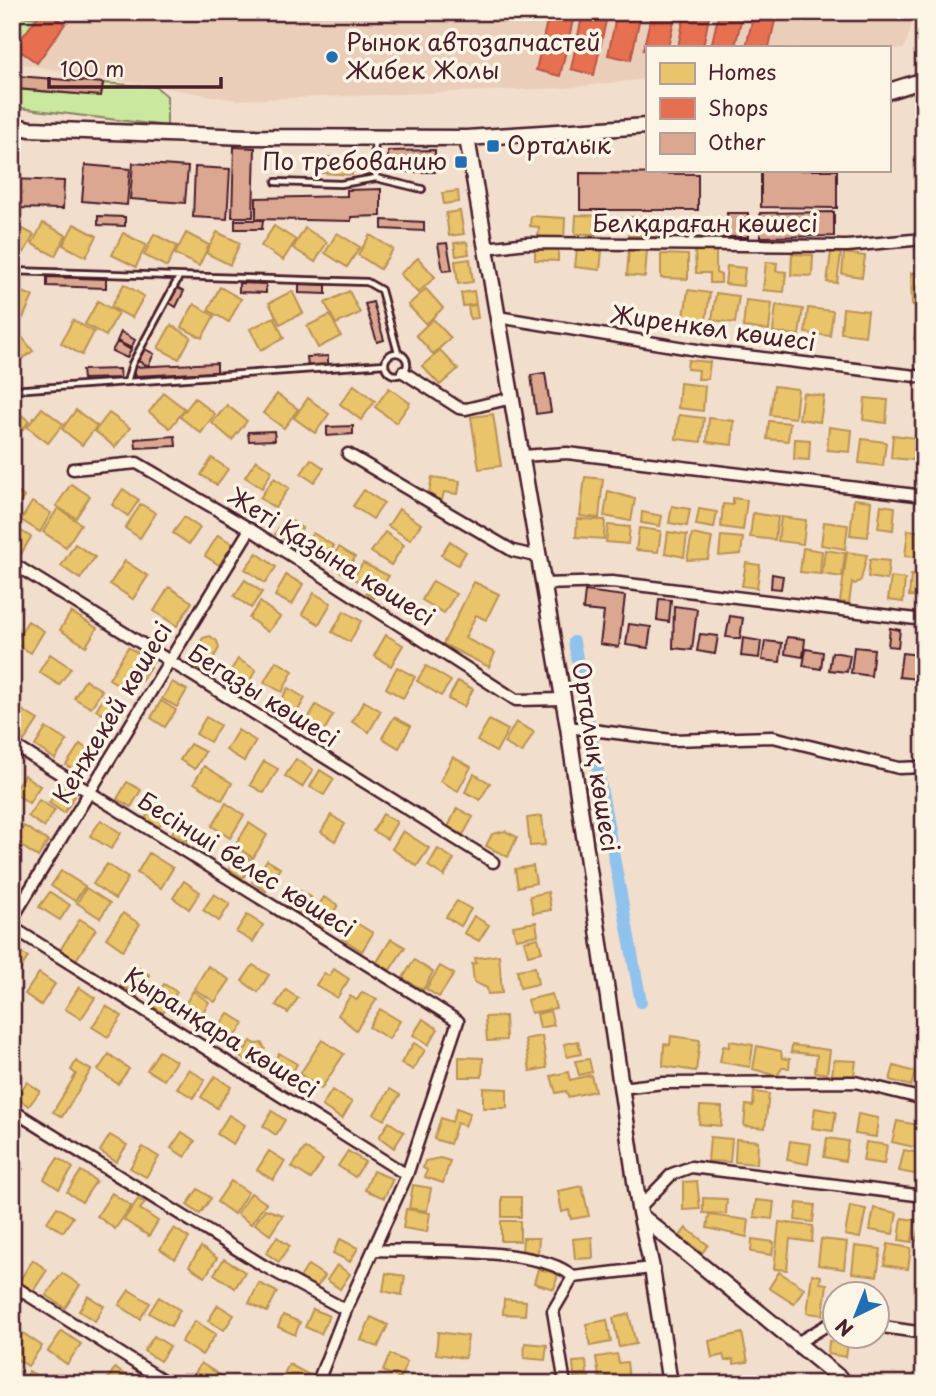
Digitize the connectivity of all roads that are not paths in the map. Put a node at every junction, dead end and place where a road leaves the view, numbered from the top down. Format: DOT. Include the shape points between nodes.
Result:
graph roads {
  1 [pos="924,80"];
  2 [pos="890,91"];
  3 [pos="12,125"];
  4 [pos="646,126"];
  5 [pos="374,138"];
  6 [pos="467,138"];
  7 [pos="376,178"];
  8 [pos="276,182"];
  9 [pos="422,189"];
  10 [pos="721,235"];
  11 [pos="924,239"];
  12 [pos="688,246"];
  13 [pos="486,248"];
  14 [pos="12,271"];
  15 [pos="178,279"];
  16 [pos="498,317"];
  17 [pos="398,353"];
  18 [pos="385,364"];
  19 [pos="403,372"];
  20 [pos="924,377"];
  21 [pos="127,382"];
  22 [pos="12,390"];
  23 [pos="512,398"];
  24 [pos="348,454"];
  25 [pos="522,456"];
  26 [pos="73,469"];
  27 [pos="924,496"];
  28 [pos="250,529"];
  29 [pos="540,557"];
  30 [pos="12,563"];
  31 [pos="543,583"];
  32 [pos="924,620"];
  33 [pos="168,663"];
  34 [pos="563,699"];
  35 [pos="568,726"];
  36 [pos="12,744"];
  37 [pos="924,767"];
  38 [pos="90,793"];
  39 [pos="493,862"];
  40 [pos="12,919"];
  41 [pos="12,927"];
  42 [pos="621,1088"];
  43 [pos="924,1099"];
  44 [pos="12,1110"];
  45 [pos="407,1175"];
  46 [pos="924,1196"];
  47 [pos="640,1212"];
  48 [pos="375,1250"];
  49 [pos="652,1268"];
  50 [pos="573,1277"];
  51 [pos="12,1285"];
  52 [pos="346,1310"];
  53 [pos="890,1328"];
  54 [pos="820,1330"];
  55 [pos="924,1333"];
  56 [pos="797,1343"];
  57 [pos="169,1384"];
  58 [pos="317,1384"];
  59 [pos="565,1384"];
  60 [pos="670,1384"];
  61 [pos="847,1384"];
  1 -- 2 [label="main road"];
  3 -- 5 [label="main road" via="248,137"];
  4 -- 6 [label="main road"];
  5 -- 6 [label="main road"];
  5 -- 7 [label="lane"];
  6 -- 13 [label="main road, Орталық көшесі"];
  7 -- 8 [label="lane" via="341,184"];
  7 -- 9 [label="lane"];
  10 -- 12 [label="lane" via="694,234"];
  11 -- 12 [label="street, Белқараған көшесі" via="847,246"];
  12 -- 13 [label="street, Белқараған көшесі" via="527,243"];
  13 -- 16 [label="main road, Орталық көшесі"];
  14 -- 15 [label="lane"];
  15 -- 17 [label="lane" via="367,282 381,290"];
  15 -- 21 [label="lane" via="132,364"];
  16 -- 20 [label="street, Жиренкөл көшесі" via="703,351"];
  16 -- 23 [label="main road, Орталық көшесі"];
  17 -- 18 [label="lane" via="390,355"];
  17 -- 19 [label="lane" via="406,361"];
  18 -- 19 [label="lane" via="392,374"];
  18 -- 21 [label="lane"];
  19 -- 23 [label="street" via="466,410"];
  21 -- 22 [label="lane"];
  23 -- 25 [label="main road, Орталық көшесі"];
  24 -- 29 [label="street" via="513,551"];
  25 -- 27 [label="street" via="567,453"];
  25 -- 29 [label="main road, Орталық көшесі"];
  26 -- 28 [label="street, Жеті Қазына көшесі" via="137,463"];
  28 -- 33 [label="street, Кенжекей көшесі"];
  28 -- 34 [label="street, Жеті Қазына көшесі" via="516,699"];
  29 -- 31 [label="main road, Орталық көшесі"];
  30 -- 33 [label="street, Бегазы көшесі"];
  31 -- 32 [label="street" via="612,582"];
  31 -- 34 [label="main road, Орталық көшесі"];
  33 -- 38 [label="street, Кенжекей көшесі"];
  33 -- 39 [label="street, Бегазы көшесі"];
  34 -- 35 [label="main road, Орталық көшесі"];
  35 -- 37 [label="street" via="672,740 773,737 899,768"];
  35 -- 42 [label="main road, Орталық көшесі"];
  36 -- 38 [label="street, Бесінші белес көшесі"];
  38 -- 40 [label="street, Кенжекей көшесі"];
  38 -- 45 [label="street, Бесінші белес көшесі" via="458,1021"];
  41 -- 45 [label="street, Қыранқара көшесі"];
  42 -- 43 [label="street" via="663,1083 855,1082"];
  42 -- 47 [label="main road, Орталық көшесі"];
  44 -- 52 [label="street" via="264,1266"];
  45 -- 48 [label="street"];
  46 -- 47 [label="street" via="691,1167 672,1174"];
  47 -- 49 [label="main road, Орталық көшесі"];
  47 -- 56 [label="main road"];
  48 -- 50 [label="street" via="521,1256 564,1267"];
  48 -- 52 [label="street"];
  49 -- 50 [label="street"];
  49 -- 60 [label="main road, Орталық көшесі"];
  50 -- 59 [label="street" via="553,1311"];
  51 -- 57 [label="street"];
  52 -- 58 [label="street"];
  53 -- 55 [label="street"];
  54 -- 56 [label="street"];
  56 -- 61 [label="main road"];
}
